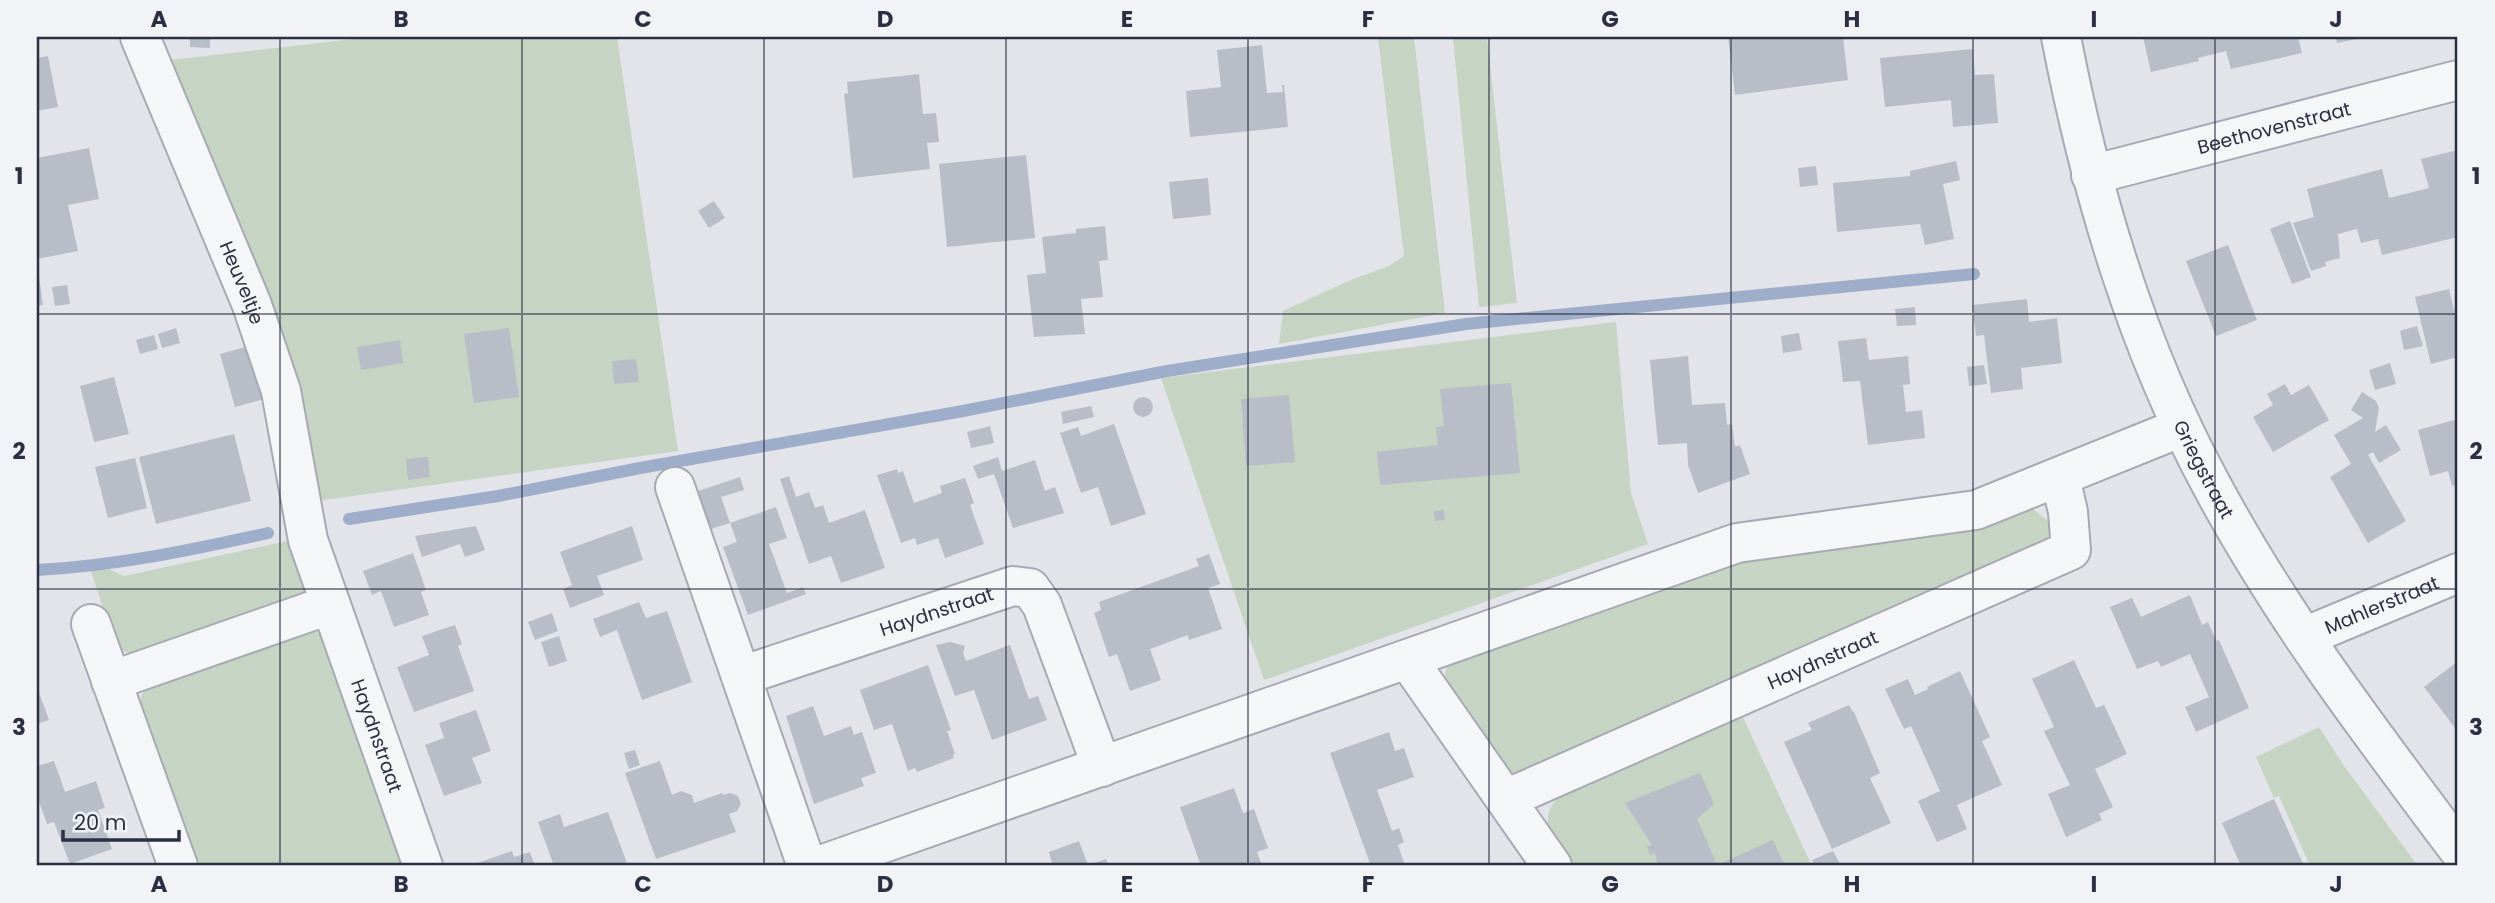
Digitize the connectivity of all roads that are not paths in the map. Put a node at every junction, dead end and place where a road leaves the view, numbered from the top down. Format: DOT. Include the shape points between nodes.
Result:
graph roads {
  1 [pos="141,37"];
  2 [pos="2061,37"];
  3 [pos="2458,80"];
  4 [pos="2091,175"];
  5 [pos="2182,427"];
  6 [pos="2060,477"];
  7 [pos="675,486"];
  8 [pos="307,540"];
  9 [pos="2458,573"];
  10 [pos="329,606"];
  11 [pos="91,624"];
  12 [pos="2304,637"];
  13 [pos="1408,660"];
  14 [pos="741,676"];
  15 [pos="111,681"];
  16 [pos="1102,767"];
  17 [pos="1506,799"];
  18 [pos="2458,849"];
  19 [pos="178,866"];
  20 [pos="423,866"];
  21 [pos="807,866"];
  22 [pos="818,866"];
  23 [pos="1552,866"];
  1 -- 8 [label="street, Heuveltje" via="252,305 281,391"];
  2 -- 4 [label="street, Griegstraat"];
  3 -- 4 [label="street, Beethovenstraat"];
  4 -- 5 [label="street, Griegstraat" via="2146,341"];
  5 -- 6 [label="street"];
  5 -- 12 [label="street, Griegstraat" via="2239,534"];
  6 -- 13 [label="street" via="1976,510 1737,543"];
  6 -- 17 [label="street, Haydnstraat" via="2071,550"];
  7 -- 14 [label="street"];
  8 -- 10 [label="street, Haydnstraat"];
  9 -- 12 [label="street, Mahlerstraat"];
  10 -- 15 [label="street"];
  10 -- 20 [label="street, Haydnstraat"];
  11 -- 15 [label="street"];
  12 -- 18 [label="street, Griegstraat"];
  13 -- 16 [label="street"];
  13 -- 17 [label="street"];
  14 -- 16 [label="street, Haydnstraat" via="1013,586 1030,588 1042,605"];
  14 -- 21 [label="street"];
  15 -- 19 [label="street"];
  16 -- 22 [label="street"];
  17 -- 23 [label="street"];
}
